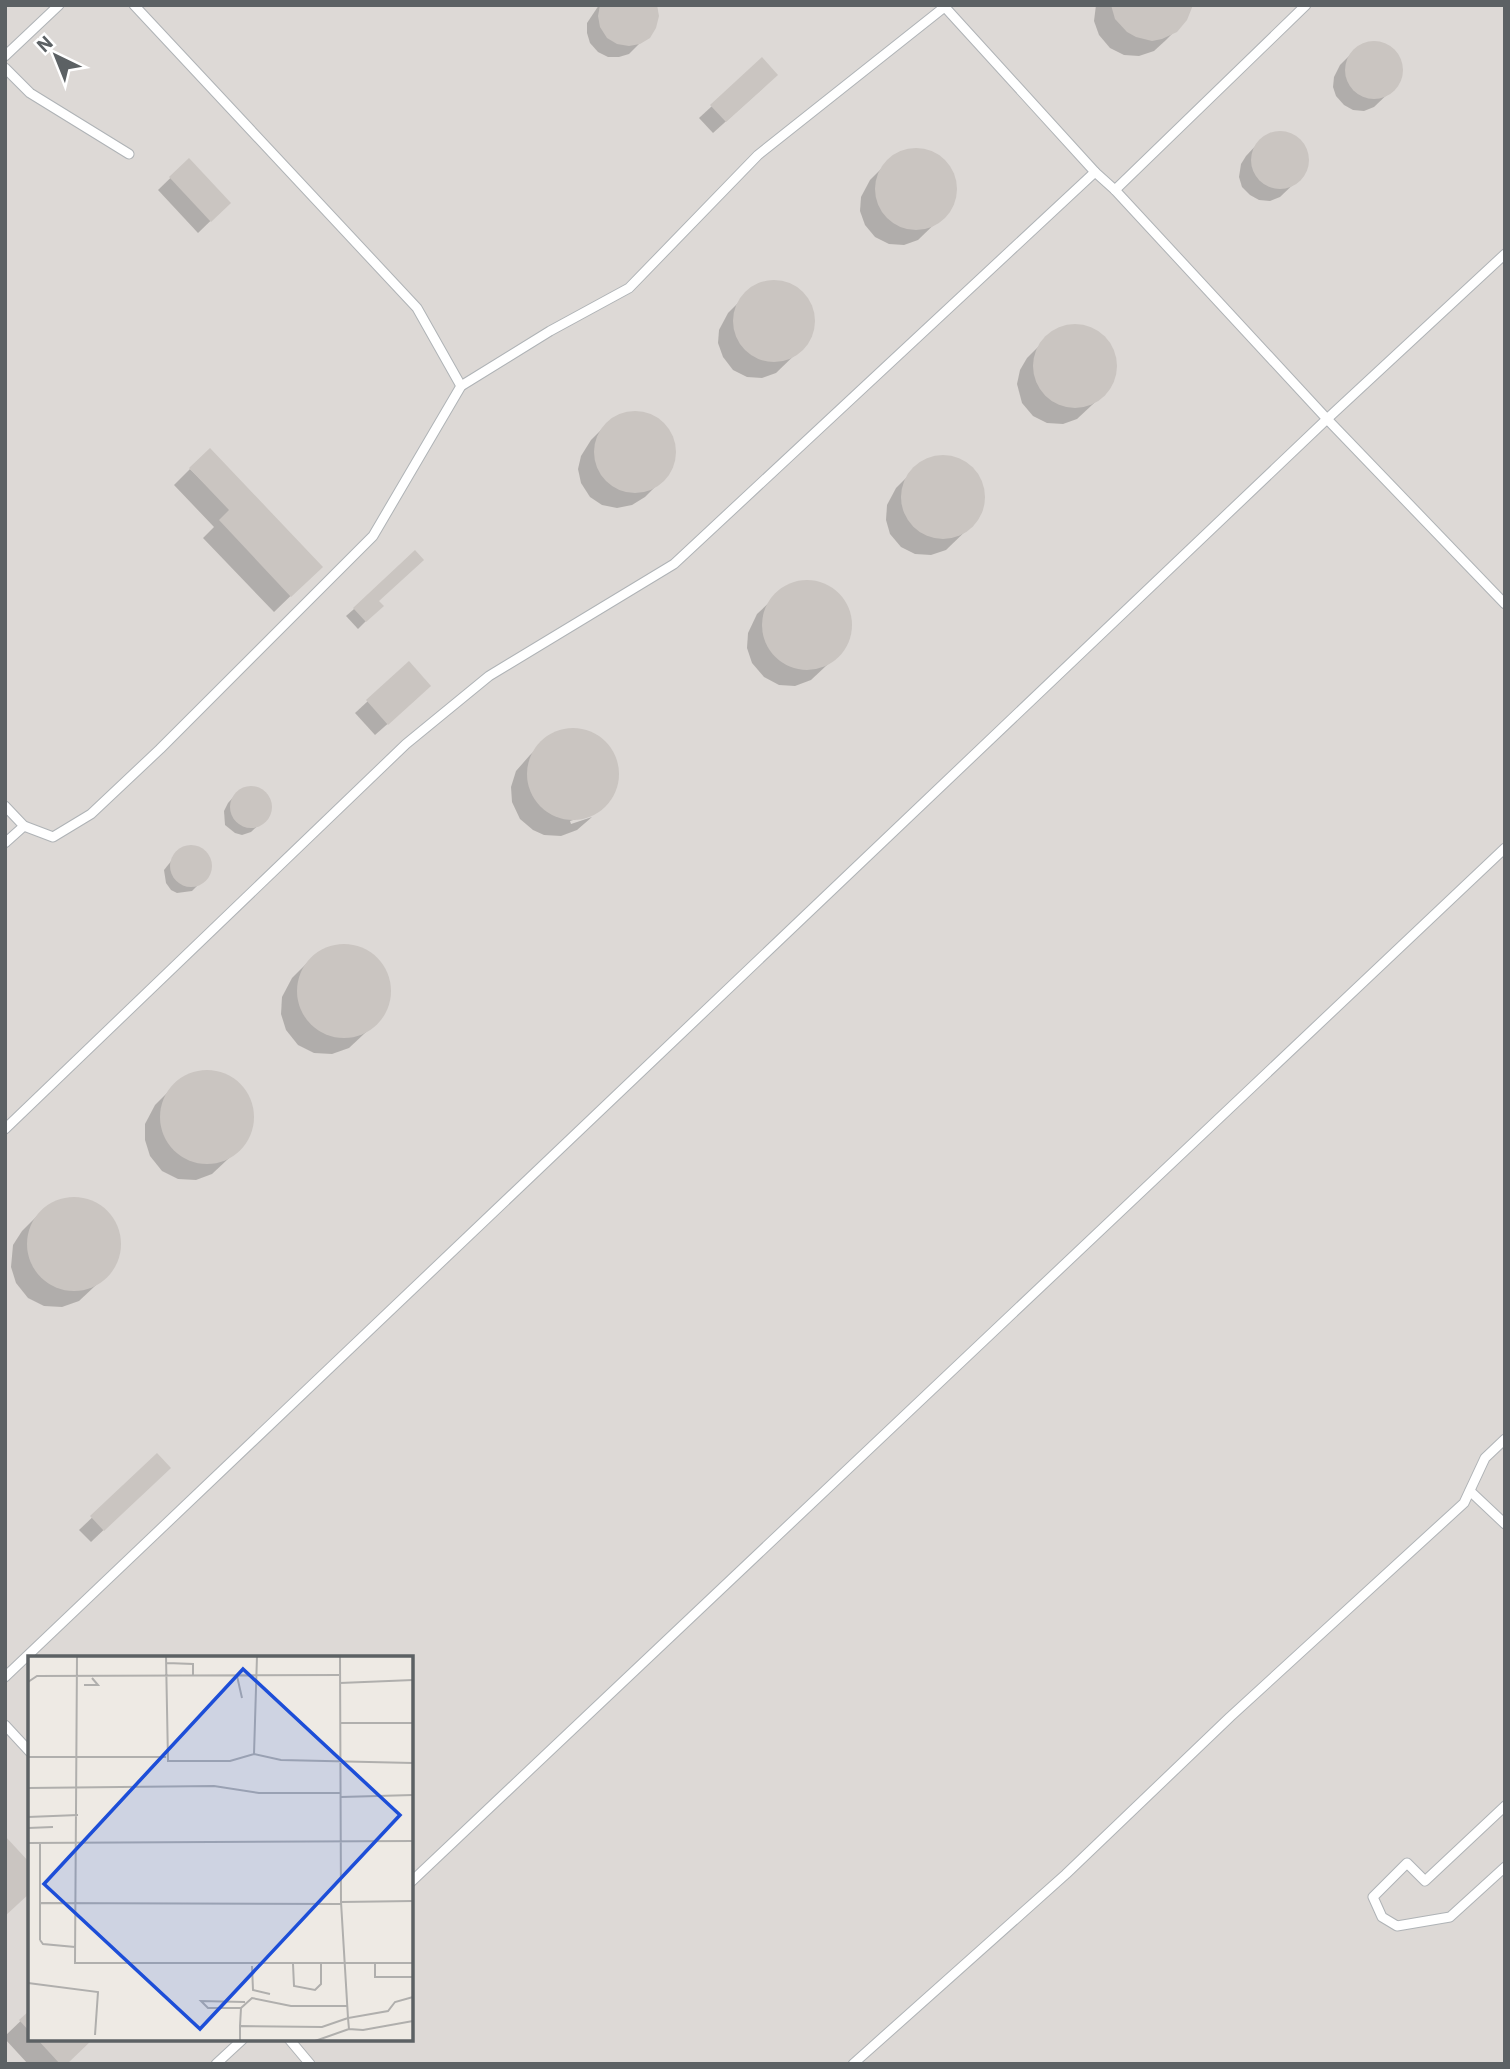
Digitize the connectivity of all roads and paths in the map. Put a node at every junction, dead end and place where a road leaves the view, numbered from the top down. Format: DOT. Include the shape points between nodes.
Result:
graph roads {
  1 [pos="59,5"];
  2 [pos="134,5"];
  3 [pos="1306,5"];
  4 [pos="945,6"];
  5 [pos="5,56"];
  6 [pos="5,68"];
  7 [pos="129,154"];
  8 [pos="1095,172"];
  9 [pos="1115,190"];
  10 [pos="1505,254"];
  11 [pos="461,386"];
  12 [pos="1327,419"];
  13 [pos="1505,604"];
  14 [pos="5,806"];
  15 [pos="24,826"];
  16 [pos="5,844"];
  17 [pos="1505,848"];
  18 [pos="5,1129"];
  19 [pos="1505,1439"];
  20 [pos="1470,1491"];
  21 [pos="1505,1524"];
  22 [pos="5,1677"];
  23 [pos="5,1725"];
  24 [pos="28,1750"];
  25 [pos="1505,1806"];
  26 [pos="1505,1867"];
  27 [pos="413,1880"];
  28 [pos="241,2041"];
  29 [pos="291,2041"];
  30 [pos="216,2064"];
  31 [pos="310,2064"];
  32 [pos="853,2064"];
  1 -- 5 [label="lane"];
  2 -- 11 [label="lane" via="417,308"];
  3 -- 9 [label="lane"];
  4 -- 8 [label="lane"];
  4 -- 11 [label="lane" via="758,155 629,288"];
  6 -- 7 [label="lane" via="30,93"];
  8 -- 9 [label="lane"];
  8 -- 18 [label="lane" via="674,564 489,676 406,744"];
  9 -- 12 [label="lane"];
  10 -- 12 [label="lane"];
  11 -- 15 [label="lane" via="373,536 261,650 91,814 53,837"];
  12 -- 13 [label="lane"];
  12 -- 22 [label="lane"];
  14 -- 15 [label="lane"];
  15 -- 16 [label="lane"];
  17 -- 27 [label="lane"];
  19 -- 20 [label="lane" via="1485,1458"];
  20 -- 21 [label="lane"];
  20 -- 32 [label="lane" via="1464,1503 1076,1865"];
  23 -- 24 [label="lane"];
  25 -- 26 [label="lane" via="1425,1881 1407,1863 1373,1897 1381,1917 1397,1926 1450,1917"];
  28 -- 30 [label="lane"];
  29 -- 31 [label="lane"];
}
